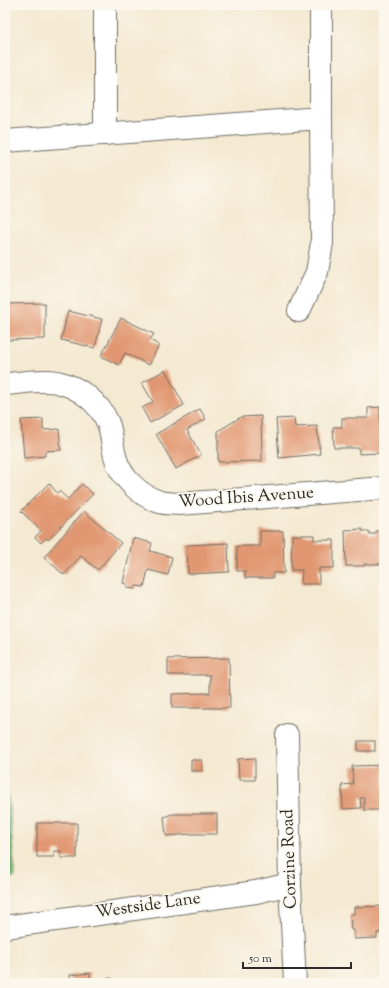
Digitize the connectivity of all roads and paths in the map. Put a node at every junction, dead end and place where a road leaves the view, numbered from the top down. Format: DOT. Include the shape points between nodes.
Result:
graph roads {
  1 [pos="105,5"];
  2 [pos="320,5"];
  3 [pos="320,118"];
  4 [pos="105,134"];
  5 [pos="5,141"];
  6 [pos="299,311"];
  7 [pos="5,384"];
  8 [pos="384,488"];
  9 [pos="286,734"];
  10 [pos="290,884"];
  11 [pos="5,927"];
  12 [pos="295,983"];
  1 -- 4 [label="street"];
  2 -- 3 [label="street"];
  3 -- 4 [label="street"];
  3 -- 6 [label="street" via="322,243 317,272"];
  4 -- 5 [label="street"];
  7 -- 8 [label="street, Wood Ibis Avenue" via="56,382 72,387 88,397 100,409 108,423 115,456 122,472 145,495 161,502 178,504"];
  9 -- 10 [label="street, Corzine Road"];
  10 -- 11 [label="street, Westside Lane" via="256,892"];
  10 -- 12 [label="street, Corzine Road"];
}
